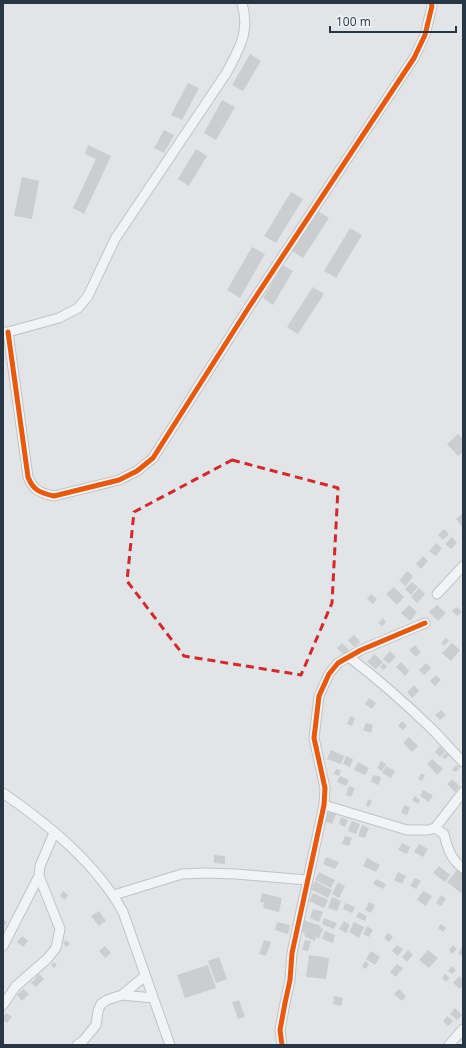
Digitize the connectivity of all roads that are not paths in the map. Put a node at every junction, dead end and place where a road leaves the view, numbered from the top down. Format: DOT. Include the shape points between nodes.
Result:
graph roads {
  1 [pos="242,3"];
  2 [pos="431,3"];
  3 [pos="5,332"];
  4 [pos="463,566"];
  5 [pos="437,594"];
  6 [pos="425,623"];
  7 [pos="349,657"];
  8 [pos="463,762"];
  9 [pos="3,792"];
  10 [pos="463,792"];
  11 [pos="324,805"];
  12 [pos="435,828"];
  13 [pos="54,833"];
  14 [pos="463,868"];
  15 [pos="39,876"];
  16 [pos="307,880"];
  17 [pos="114,895"];
  18 [pos="3,946"];
  19 [pos="146,976"];
  20 [pos="122,995"];
  21 [pos="153,998"];
  22 [pos="3,1005"];
  23 [pos="463,1029"];
  24 [pos="77,1045"];
  25 [pos="170,1045"];
  26 [pos="282,1045"];
  27 [pos="449,1045"];
  1 -- 3 [label="street" via="246,26 240,48 227,72 115,239 88,296 78,308 59,318"];
  2 -- 3 [label="street" via="425,35 414,58 152,458 137,471 120,480 54,496 43,494 32,486 28,476"];
  4 -- 5 [label="street"];
  6 -- 7 [label="street"];
  7 -- 8 [label="street" via="419,716"];
  7 -- 11 [label="street" via="338,663 329,674 319,696 314,738 325,788"];
  9 -- 13 [label="street"];
  10 -- 12 [label="street"];
  11 -- 12 [label="street" via="407,830"];
  11 -- 16 [label="street"];
  12 -- 14 [label="street" via="444,834 447,850"];
  13 -- 15 [label="street" via="40,866"];
  13 -- 17 [label="street" via="73,849"];
  15 -- 18 [label="street"];
  15 -- 22 [label="street" via="60,930 56,948 16,986"];
  16 -- 17 [label="street" via="236,874 182,874"];
  16 -- 26 [label="street" via="284,1003 280,1030"];
  17 -- 19 [label="street" via="123,912"];
  19 -- 20 [label="street"];
  19 -- 21 [label="street"];
  20 -- 21 [label="street"];
  20 -- 24 [label="street" via="101,1004 96,1025"];
  21 -- 25 [label="street"];
  23 -- 27 [label="street"];
}
